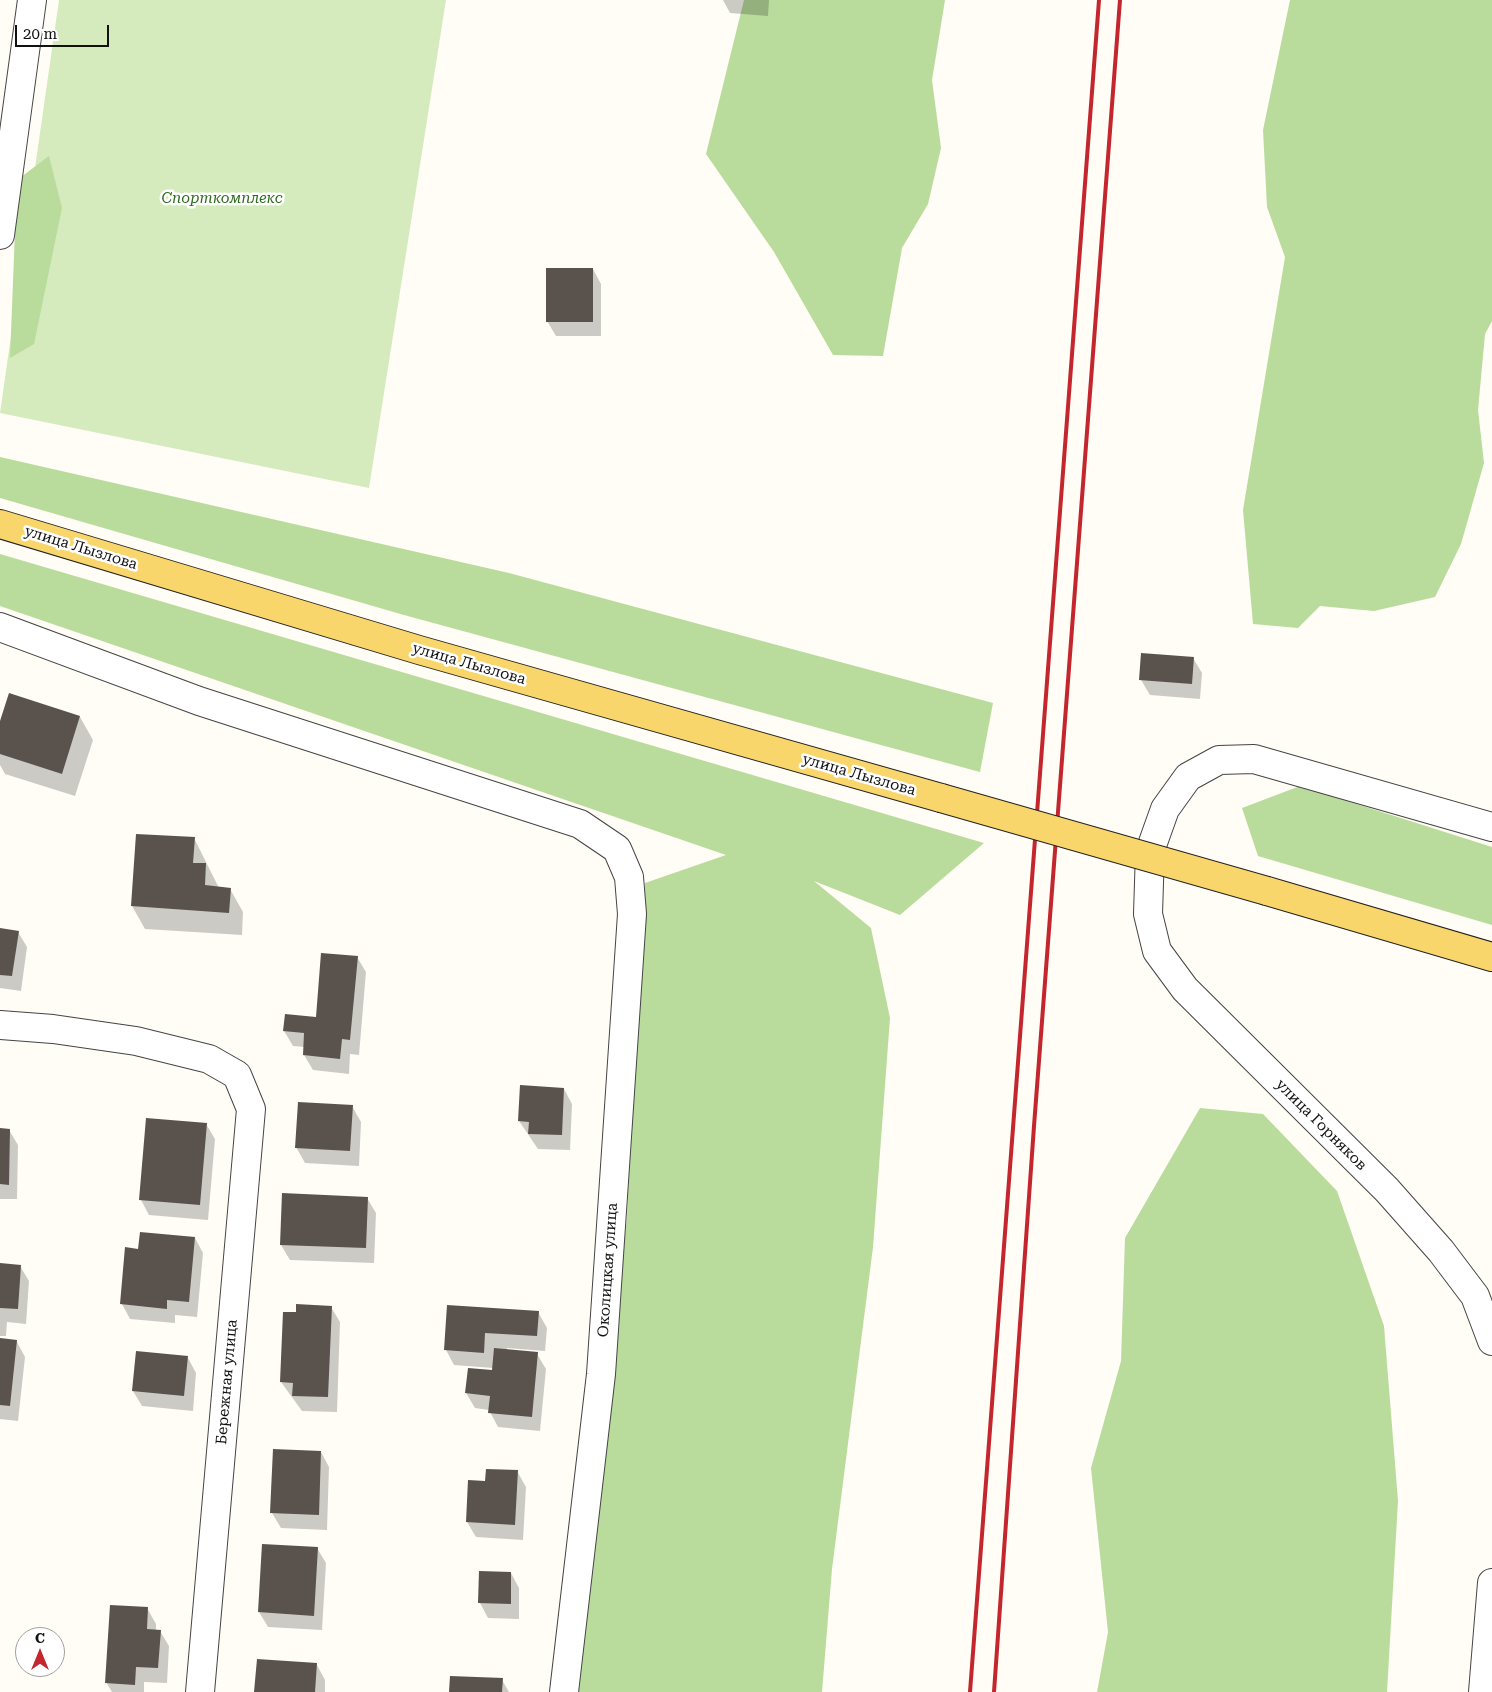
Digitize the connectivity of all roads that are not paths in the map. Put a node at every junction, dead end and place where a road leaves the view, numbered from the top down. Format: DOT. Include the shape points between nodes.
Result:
graph roads {
  1 [pos="32,0"];
  2 [pos="0,235"];
  3 [pos="0,524"];
  4 [pos="0,627"];
  5 [pos="1492,827"];
  6 [pos="1492,957"];
  7 [pos="0,1025"];
  8 [pos="1492,1341"];
  9 [pos="1492,1583"];
  10 [pos="200,1692"];
  11 [pos="564,1692"];
  12 [pos="1483,1692"];
  1 -- 2 [label="street"];
  3 -- 6 [label="main road, улица Лызлова, bridge" via="419,650"];
  4 -- 11 [label="street, Околицкая улица" via="199,701 580,824 617,849 629,877 632,914 601,1374"];
  5 -- 8 [label="street, улица Горняков" via="1254,759 1219,760 1188,778 1165,809 1150,851 1148,914 1157,951 1185,989 1387,1190 1441,1250 1475,1296"];
  7 -- 10 [label="street, Бережная улица" via="136,1041 209,1059 237,1075 251,1109"];
  9 -- 12 [label="street"];
}
